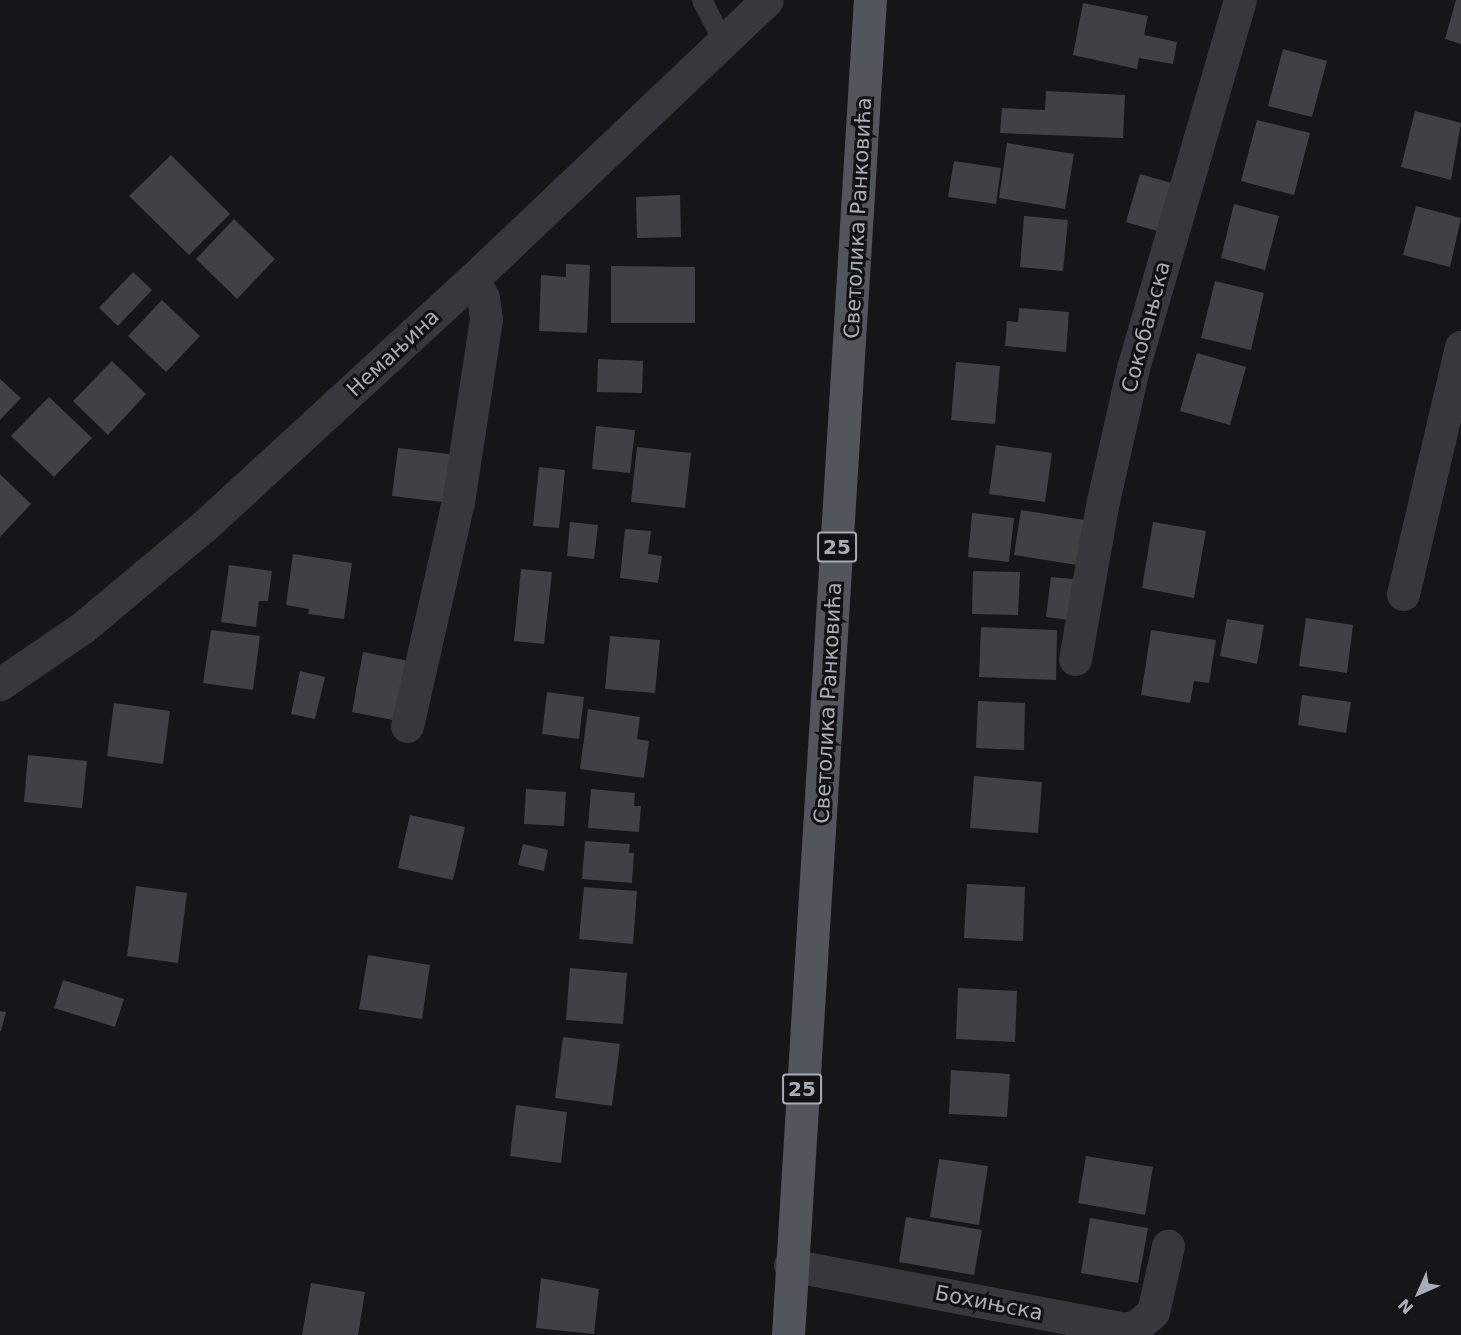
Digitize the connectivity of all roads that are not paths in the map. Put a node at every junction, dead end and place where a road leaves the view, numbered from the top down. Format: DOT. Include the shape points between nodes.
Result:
graph roads {
  1 [pos="702,0"];
  2 [pos="767,0"];
  3 [pos="870,0"];
  4 [pos="1240,0"];
  5 [pos="723,42"];
  6 [pos="473,279"];
  7 [pos="1461,347"];
  8 [pos="1403,594"];
  9 [pos="1075,659"];
  10 [pos="0,684"];
  11 [pos="407,726"];
  12 [pos="1168,1246"];
  13 [pos="790,1264"];
  14 [pos="788,1335"];
  1 -- 5 [label="lane"];
  2 -- 5 [label="street, Немањина"];
  3 -- 13 [label="main road, Светолика Ранковића / 25" via="858,251"];
  4 -- 9 [label="street, Сокобањска" via="1133,368"];
  5 -- 6 [label="street, Немањина"];
  6 -- 10 [label="street, Немањина" via="203,527 82,628"];
  6 -- 11 [label="street" via="483,298 486,319 458,502"];
  7 -- 8 [label="street"];
  12 -- 13 [label="street, Бохињска" via="1153,1312 1137,1326 1124,1329"];
  13 -- 14 [label="main road, Светолика Ранковића / 25"];
}
